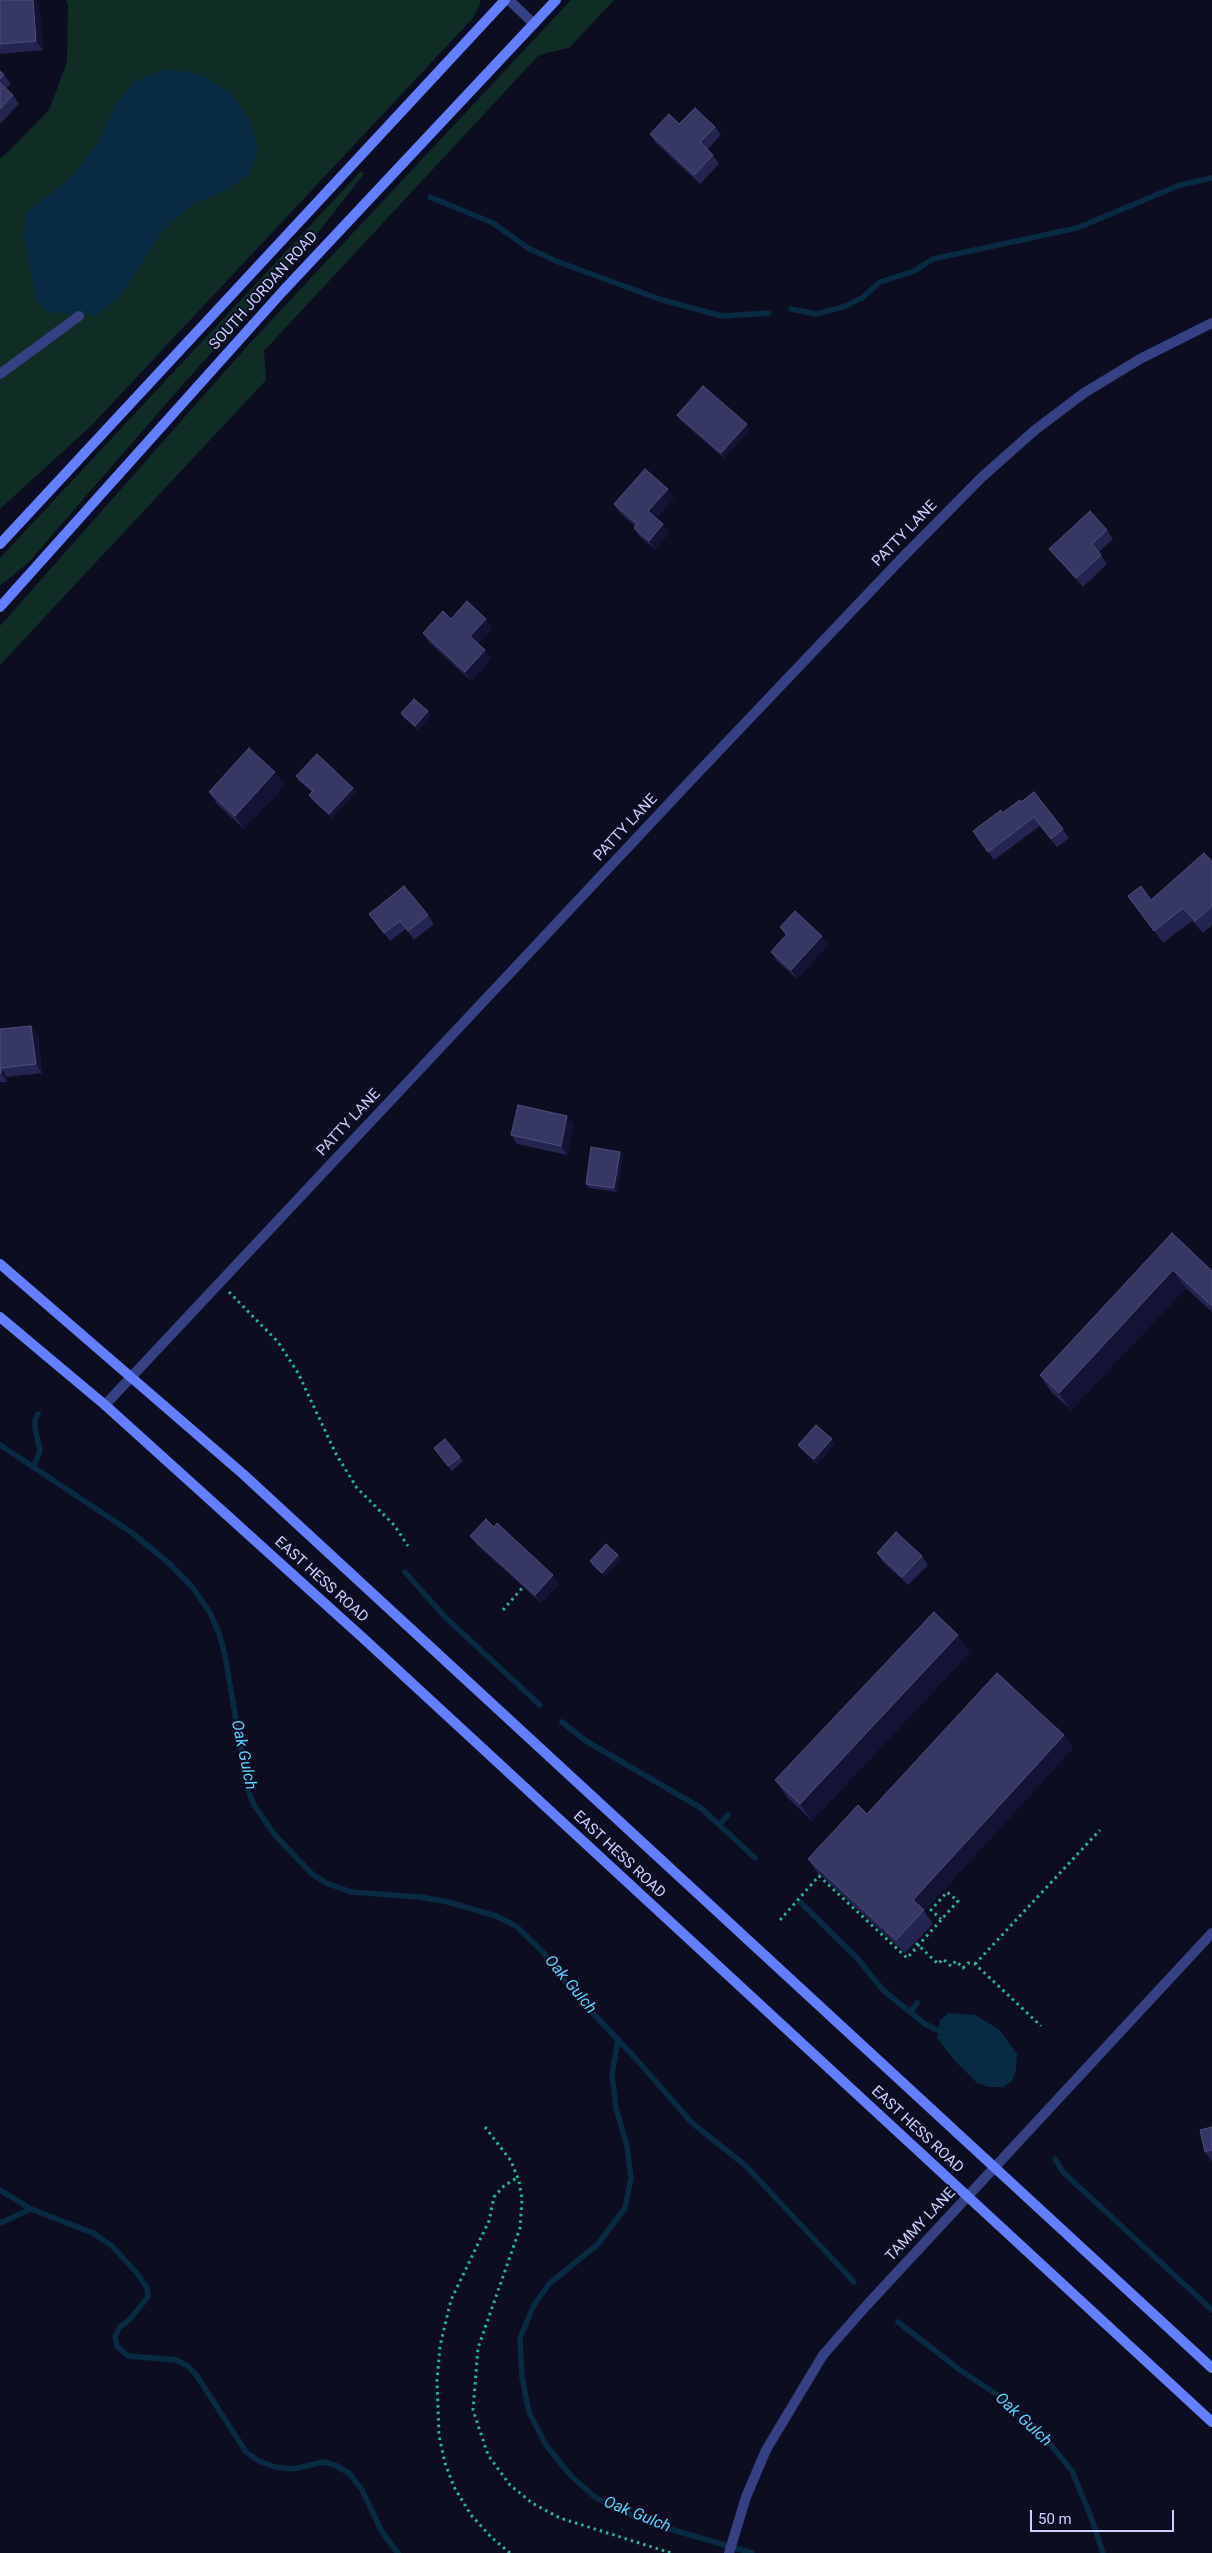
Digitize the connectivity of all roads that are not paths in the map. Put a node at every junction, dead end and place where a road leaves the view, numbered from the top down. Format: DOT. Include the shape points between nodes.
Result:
graph roads {
  1 [pos="507,0"];
  2 [pos="556,0"];
  3 [pos="534,24"];
  4 [pos="79,316"];
  5 [pos="1212,322"];
  6 [pos="0,374"];
  7 [pos="0,544"];
  8 [pos="0,607"];
  9 [pos="0,1264"];
  10 [pos="0,1317"];
  11 [pos="131,1377"];
  12 [pos="105,1405"];
  13 [pos="1212,1933"];
  14 [pos="994,2169"];
  15 [pos="968,2197"];
  16 [pos="1212,2368"];
  17 [pos="1212,2422"];
  18 [pos="729,2553"];
  1 -- 3 [label="street"];
  1 -- 7 [label="main road, SOUTH JORDAN ROAD"];
  2 -- 3 [label="main road, SOUTH JORDAN ROAD"];
  3 -- 8 [label="main road, SOUTH JORDAN ROAD" via="289,284"];
  4 -- 6 [label="street"];
  5 -- 11 [label="street, PATTY LANE" via="1140,359 1084,393 1035,430 982,477 736,732"];
  9 -- 11 [label="main road, EAST HESS ROAD"];
  10 -- 12 [label="main road, EAST HESS ROAD"];
  11 -- 12 [label="street, PATTY LANE"];
  11 -- 14 [label="main road, EAST HESS ROAD" via="190,1426 336,1559"];
  12 -- 15 [label="main road, EAST HESS ROAD" via="363,1638"];
  13 -- 14 [label="street, TAMMY LANE"];
  14 -- 15 [label="street, TAMMY LANE"];
  14 -- 16 [label="main road, EAST HESS ROAD"];
  15 -- 17 [label="main road, EAST HESS ROAD"];
  15 -- 18 [label="street, TAMMY LANE" via="823,2355 766,2450 746,2497"];
}
